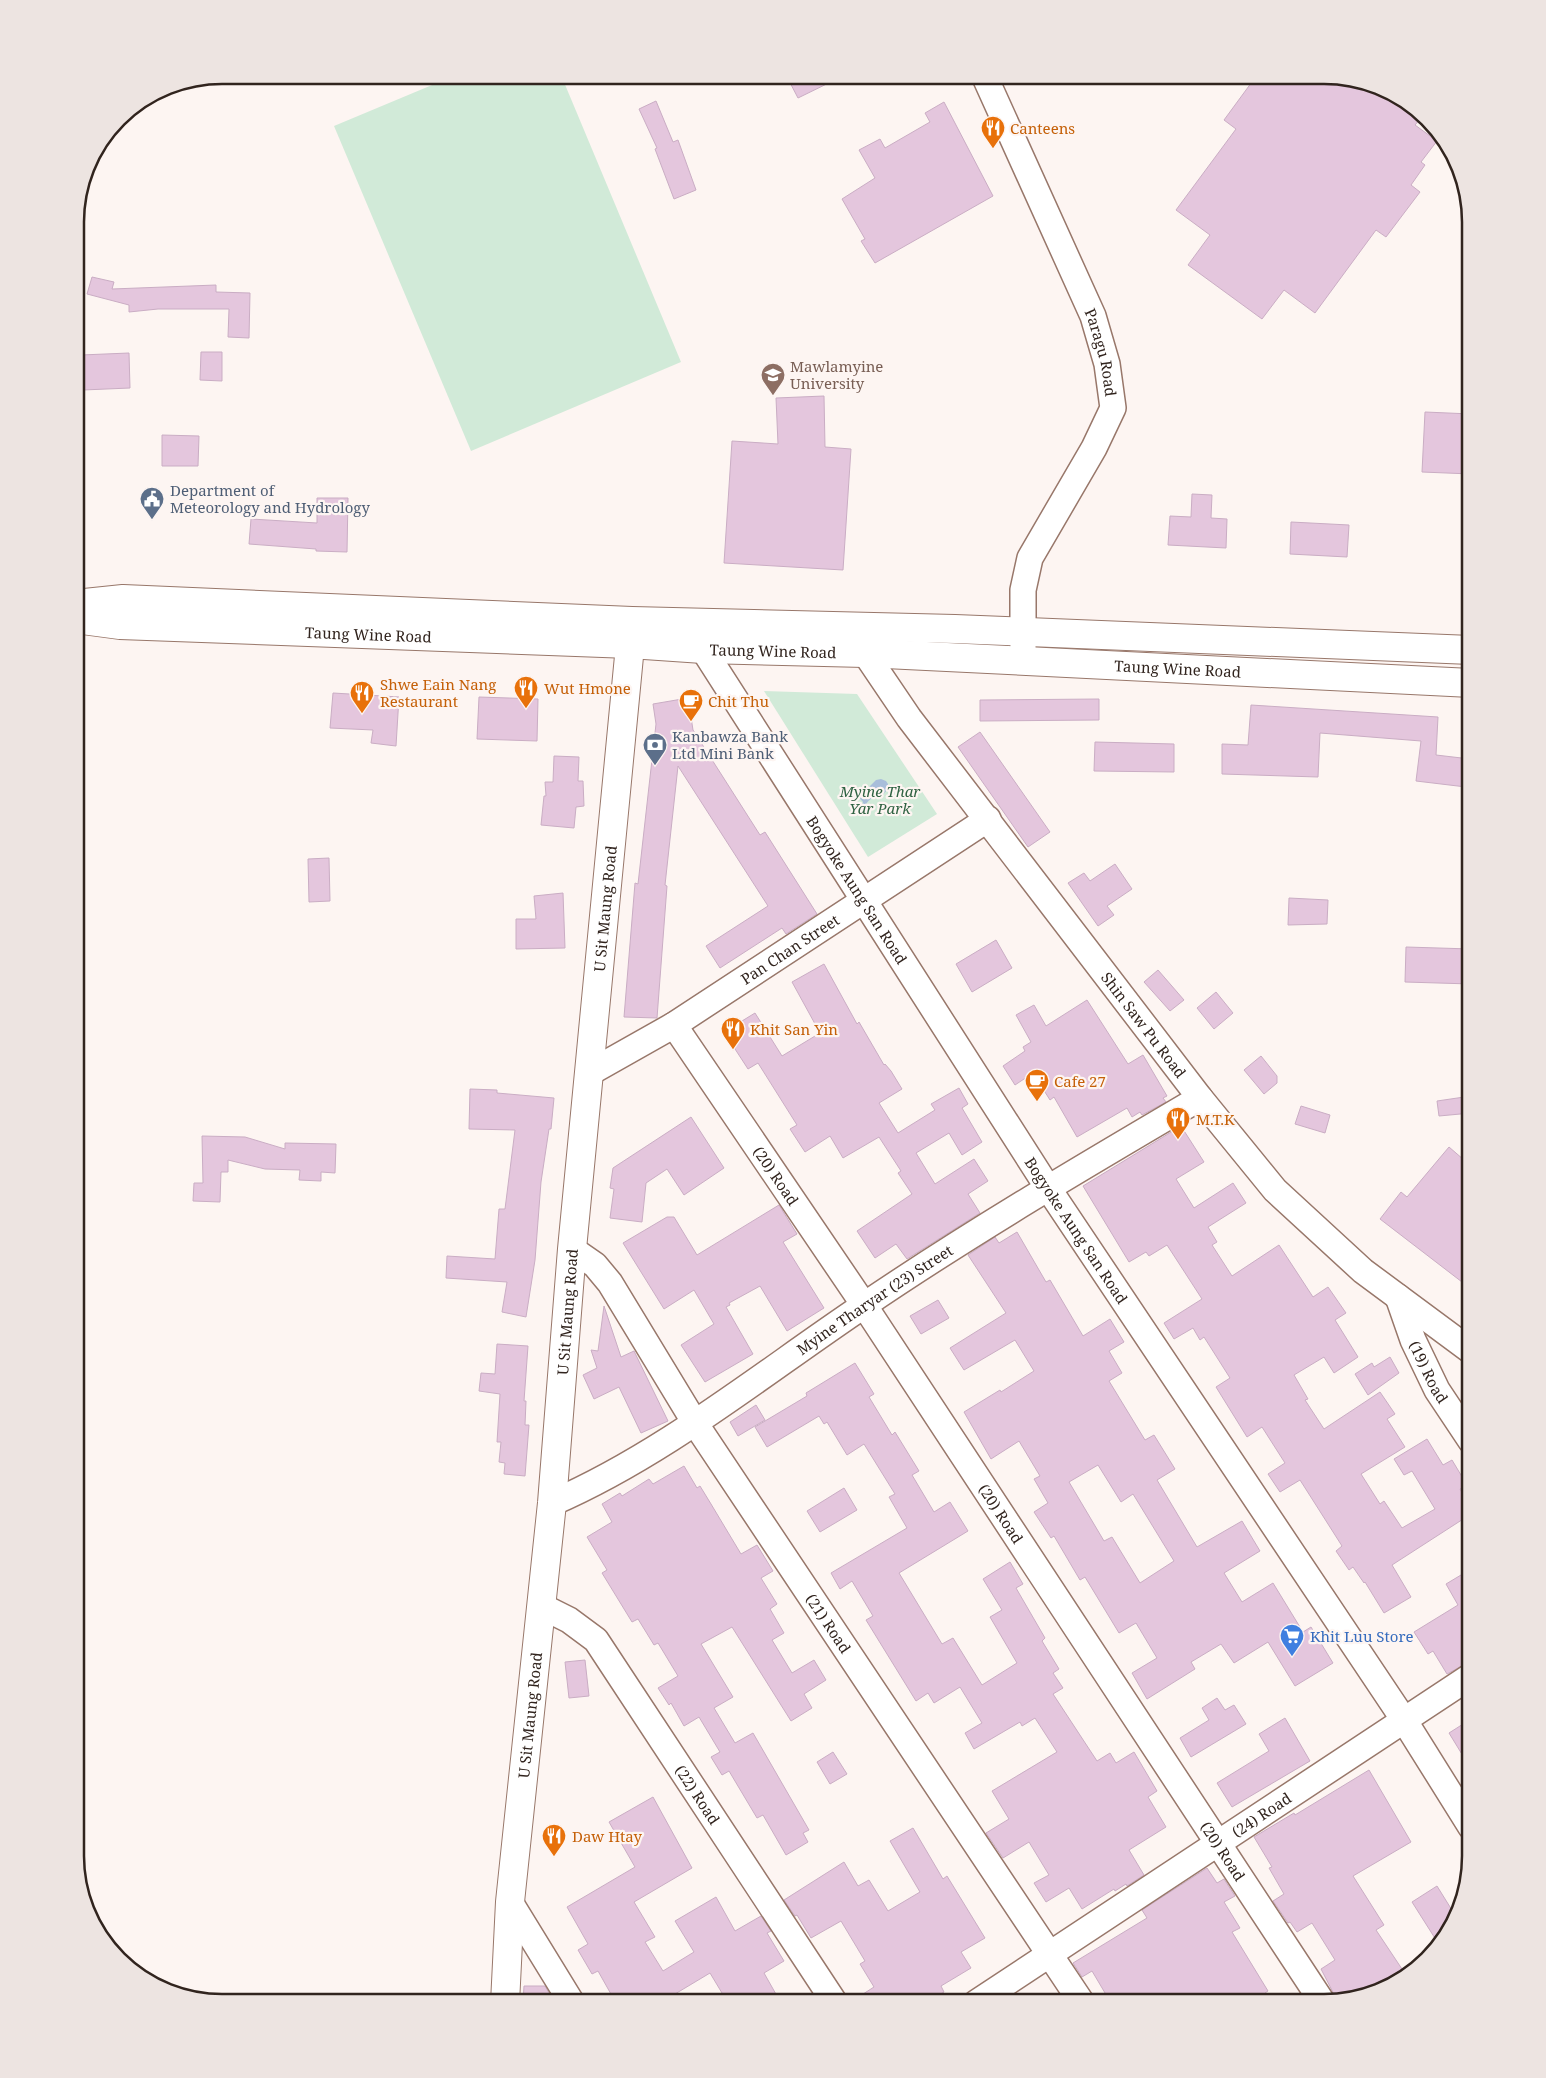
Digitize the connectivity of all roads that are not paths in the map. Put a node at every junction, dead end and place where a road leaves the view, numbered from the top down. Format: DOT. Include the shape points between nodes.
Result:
graph roads {
  1 [pos="988,84"];
  2 [pos="84,603"];
  3 [pos="84,620"];
  4 [pos="631,633"];
  5 [pos="1023,633"];
  6 [pos="701,636"];
  7 [pos="1462,650"];
  8 [pos="865,653"];
  9 [pos="1023,661"];
  10 [pos="1462,683"];
  11 [pos="988,819"];
  12 [pos="863,899"];
  13 [pos="674,1025"];
  14 [pos="589,1073"];
  15 [pos="1200,1098"];
  16 [pos="1048,1188"];
  17 [pos="572,1249"];
  18 [pos="1398,1297"];
  19 [pos="864,1305"];
  20 [pos="1462,1344"];
  21 [pos="695,1423"];
  22 [pos="1462,1428"];
  23 [pos="552,1503"];
  24 [pos="541,1606"];
  25 [pos="1462,1682"];
  26 [pos="1404,1720"];
  27 [pos="1462,1813"];
  28 [pos="1217,1843"];
  29 [pos="510,1902"];
  30 [pos="1051,1954"];
  31 [pos="505,1994"];
  32 [pos="566,1994"];
  33 [pos="830,1994"];
  34 [pos="990,1994"];
  35 [pos="1076,1994"];
  36 [pos="1317,1994"];
  1 -- 5 [label="street, Paragu Road" via="1094,316 1107,364 1113,408 1094,448 1030,558 1022,590"];
  2 -- 4 [label="main road, Taung Wine Road" via="123,600"];
  3 -- 4 [label="main road, Taung Wine Road" via="120,625"];
  4 -- 6 [label="main road, Taung Wine Road"];
  4 -- 14 [label="main road, U Sit Maung Road"];
  5 -- 6 [label="main road, Taung Wine Road" via="955,629"];
  5 -- 7 [label="main road, Taung Wine Road"];
  5 -- 9 [label="street, Paragu Road"];
  6 -- 8 [label="main road, Taung Wine Road"];
  6 -- 12 [label="street, Bogyoke Aung San Road"];
  8 -- 9 [label="main road, Taung Wine Road"];
  8 -- 11 [label="street, Shin Saw Pu Road" via="909,718"];
  9 -- 10 [label="main road, Taung Wine Road"];
  11 -- 12 [label="street, Pan Chan Street"];
  11 -- 15 [label="street, Shin Saw Pu Road"];
  12 -- 13 [label="street, Pan Chan Street"];
  12 -- 16 [label="street, Bogyoke Aung San Road"];
  13 -- 14 [label="street, Pan Chan Street"];
  13 -- 19 [label="street, (20) Road"];
  14 -- 17 [label="main road, U Sit Maung Road"];
  15 -- 16 [label="street, Myine Tharyar (23) Street"];
  15 -- 18 [label="street, Shin Saw Pu Road" via="1275,1190 1363,1271"];
  16 -- 19 [label="street, Myine Tharyar (23) Street"];
  16 -- 26 [label="street, Bogyoke Aung San Road"];
  17 -- 21 [label="street, (21) Road" via="595,1265 610,1283"];
  17 -- 23 [label="main road, U Sit Maung Road"];
  18 -- 20 [label="street, Shin Saw Pu Road"];
  18 -- 22 [label="street, (19) Road" via="1413,1340 1437,1390"];
  19 -- 21 [label="street, Myine Tharyar (23) Street"];
  19 -- 28 [label="street, (20) Road"];
  21 -- 23 [label="street, Myine Tharyar (23) Street" via="590,1487"];
  21 -- 30 [label="street, (21) Road"];
  23 -- 24 [label="main road, U Sit Maung Road"];
  24 -- 29 [label="main road, U Sit Maung Road"];
  24 -- 33 [label="street, (22) Road" via="569,1620 596,1640"];
  25 -- 26 [label="street, (24) Road"];
  26 -- 27 [label="street, Bogyoke Aung San Road"];
  26 -- 28 [label="street, (24) Road"];
  28 -- 30 [label="street, (24) Road"];
  28 -- 36 [label="street, (20) Road"];
  29 -- 31 [label="main road, U Sit Maung Road"];
  29 -- 32 [label="street"];
  30 -- 34 [label="street, (24) Road"];
  30 -- 35 [label="street, (21) Road"];
}
